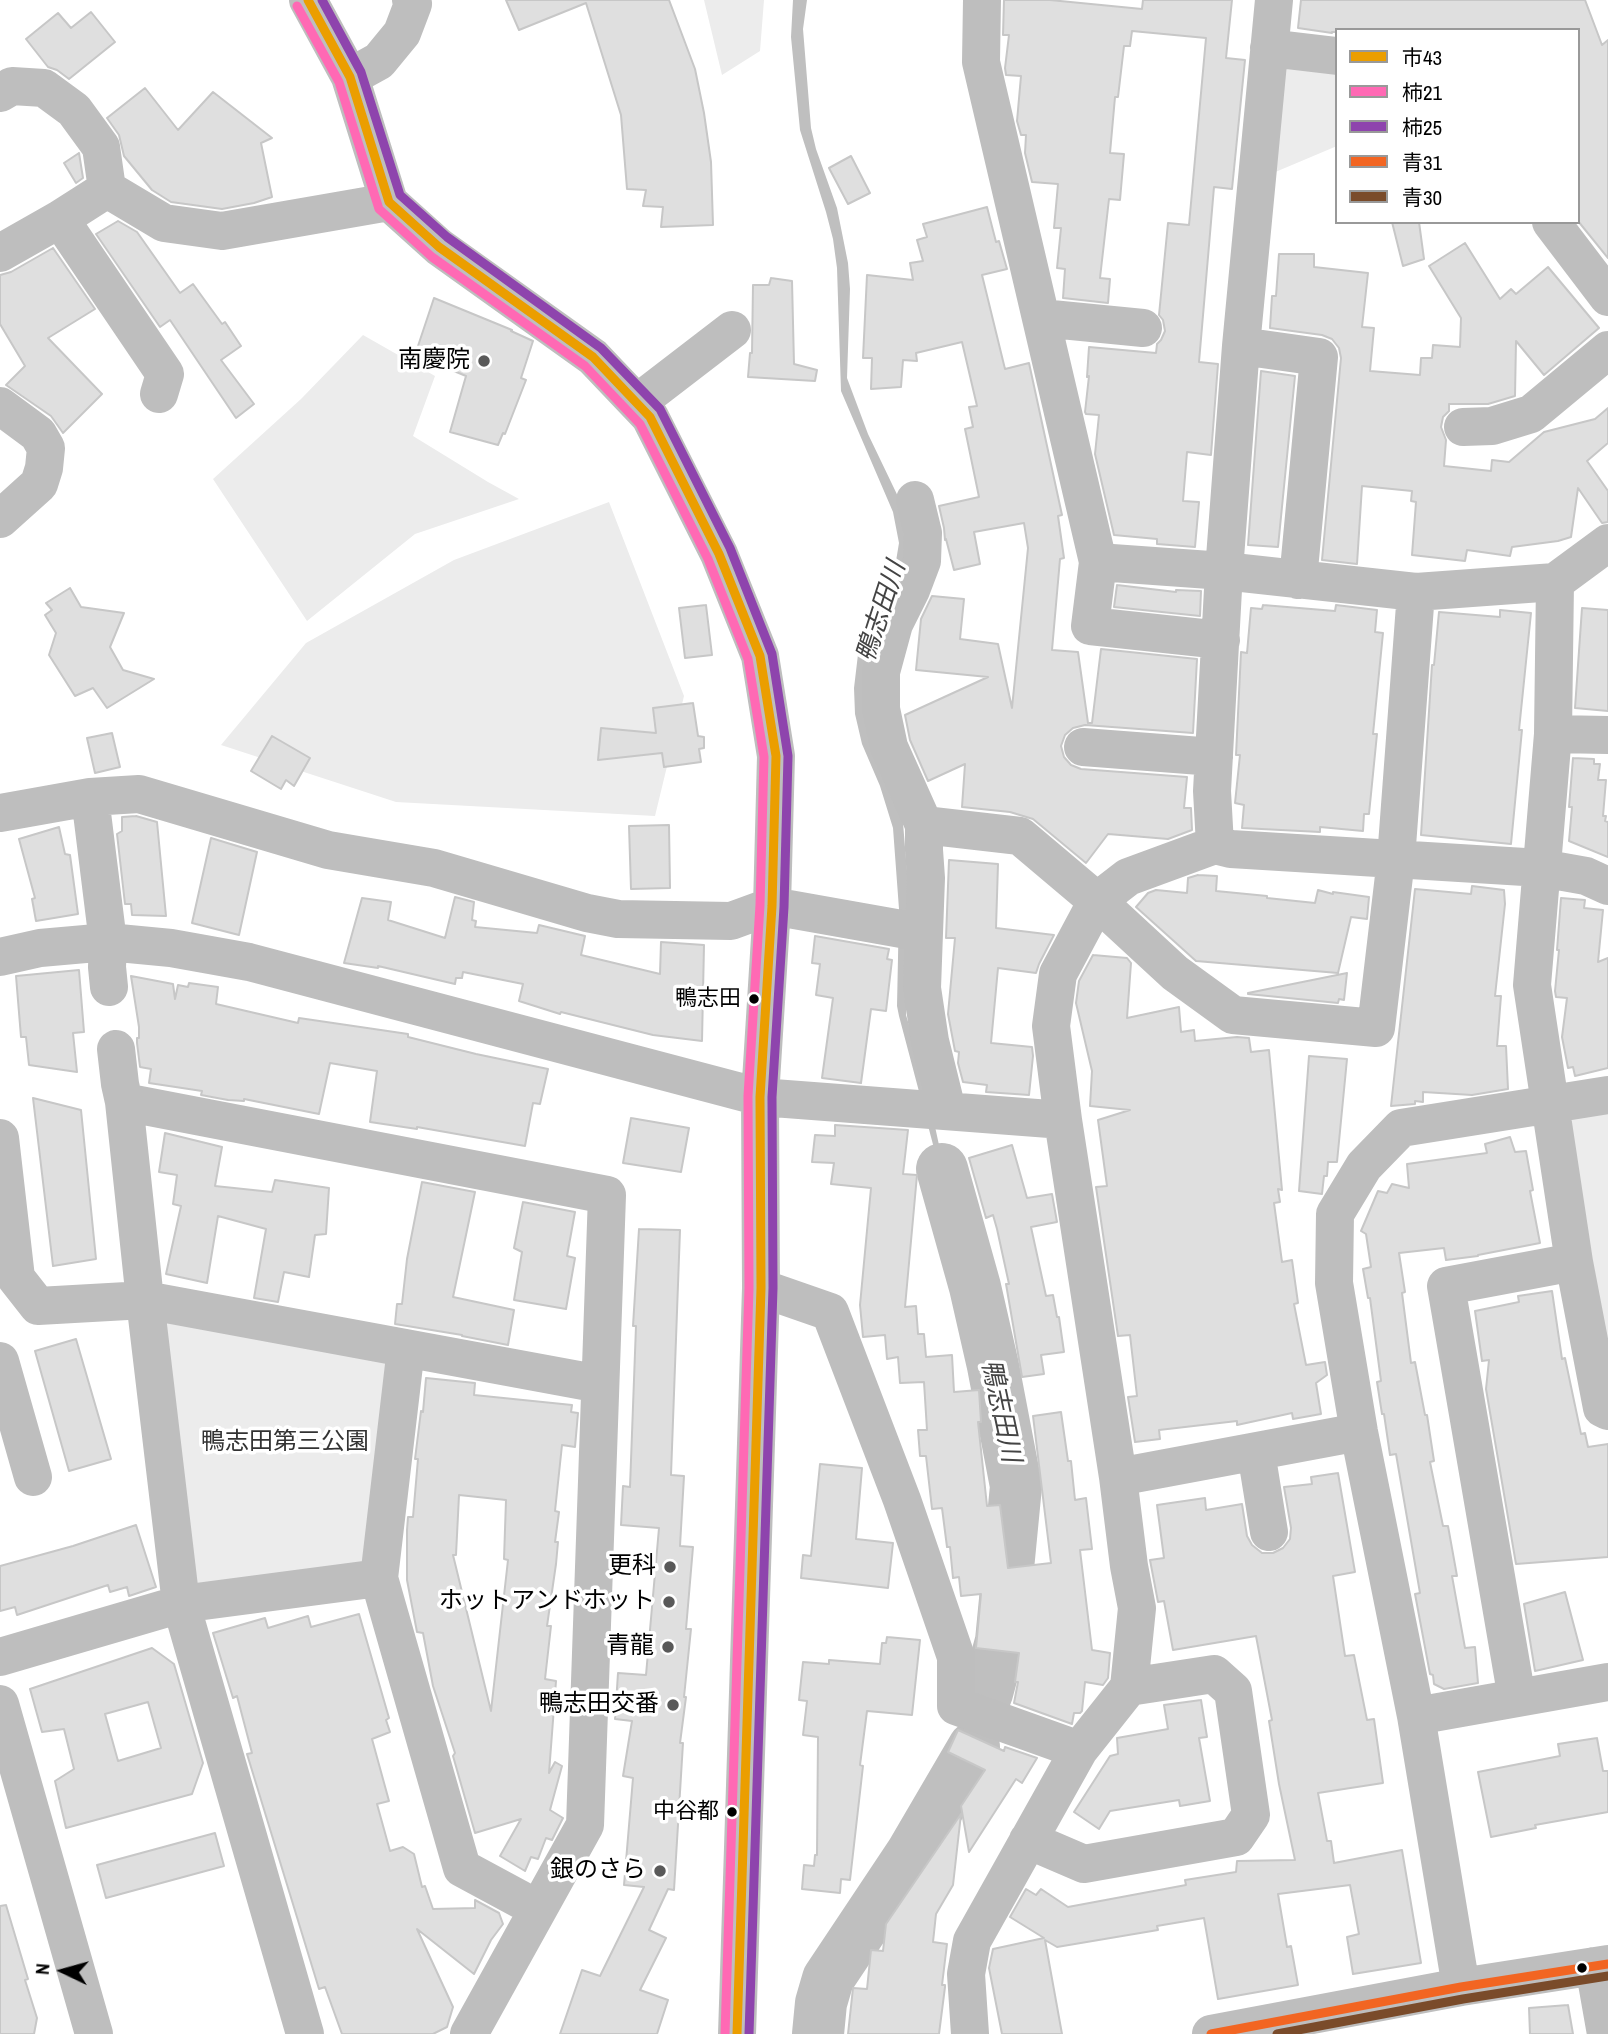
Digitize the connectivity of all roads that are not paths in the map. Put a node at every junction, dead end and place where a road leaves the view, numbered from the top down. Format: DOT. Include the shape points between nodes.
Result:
graph roads {
  1 [pos="308,0"];
  2 [pos="411,0"];
  3 [pos="982,0"];
  4 [pos="1274,0"];
  5 [pos="1269,48"];
  6 [pos="1335,56"];
  7 [pos="350,77"];
  8 [pos="0,93"];
  9 [pos="107,189"];
  10 [pos="389,202"];
  11 [pos="60,219"];
  12 [pos="1553,224"];
  13 [pos="0,253"];
  14 [pos="1608,297"];
  15 [pos="1041,318"];
  16 [pos="1143,328"];
  17 [pos="732,330"];
  18 [pos="1241,346"];
  19 [pos="1608,350"];
  20 [pos="159,394"];
  21 [pos="636,403"];
  22 [pos="0,406"];
  23 [pos="1463,430"];
  24 [pos="915,500"];
  25 [pos="0,519"];
  26 [pos="1608,543"];
  27 [pos="1098,562"];
  28 [pos="1224,571"];
  29 [pos="1298,580"];
  30 [pos="1555,582"];
  31 [pos="1416,592"];
  32 [pos="1221,640"];
  33 [pos="1553,734"];
  34 [pos="1608,735"];
  35 [pos="1083,747"];
  36 [pos="1214,757"];
  37 [pos="90,797"];
  38 [pos="0,813"];
  39 [pos="924,825"];
  40 [pos="1215,845"];
  41 [pos="1396,859"];
  42 [pos="1541,868"];
  43 [pos="1608,886"];
  44 [pos="1097,901"];
  45 [pos="772,906"];
  46 [pos="910,931"];
  47 [pos="108,942"];
  48 [pos="0,957"];
  49 [pos="109,987"];
  50 [pos="116,1049"];
  51 [pos="1608,1096"];
  52 [pos="760,1097"];
  53 [pos="124,1102"];
  54 [pos="1550,1105"];
  55 [pos="947,1110"];
  56 [pos="1063,1120"];
  57 [pos="0,1138"];
  58 [pos="1574,1262"];
  59 [pos="761,1288"];
  60 [pos="145,1300"];
  61 [pos="406,1348"];
  62 [pos="0,1361"];
  63 [pos="600,1384"];
  64 [pos="1608,1411"];
  65 [pos="1359,1432"];
  66 [pos="1256,1452"];
  67 [pos="33,1477"];
  68 [pos="1118,1477"];
  69 [pos="1269,1532"];
  70 [pos="379,1578"];
  71 [pos="181,1604"];
  72 [pos="0,1657"];
  73 [pos="1608,1682"];
  74 [pos="1129,1687"];
  75 [pos="1509,1699"];
  76 [pos="0,1704"];
  77 [pos="1416,1716"];
  78 [pos="1079,1751"];
  79 [pos="1028,1840"];
  80 [pos="538,1909"];
  81 [pos="1601,1965"];
  82 [pos="1461,1987"];
  83 [pos="1230,2032"];
  84 [pos="94,2034"];
  85 [pos="305,2034"];
  86 [pos="469,2034"];
  87 [pos="737,2034"];
  88 [pos="970,2034"];
  89 [pos="1606,2034"];
  1 -- 7 [label="street"];
  2 -- 7 [label="street" via="402,33 379,61"];
  3 -- 15 [label="street" via="981,62"];
  4 -- 5 [label="street"];
  5 -- 6 [label="street"];
  5 -- 18 [label="street"];
  7 -- 10 [label="street"];
  8 -- 9 [label="street" via="12,86 44,88 74,110 101,147"];
  9 -- 10 [label="street" via="164,223 222,231"];
  9 -- 11 [label="street"];
  10 -- 21 [label="street" via="439,247 593,357"];
  11 -- 13 [label="street"];
  11 -- 20 [label="street" via="165,374"];
  12 -- 14 [label="street"];
  15 -- 16 [label="street"];
  15 -- 27 [label="street"];
  17 -- 21 [label="street"];
  18 -- 28 [label="street"];
  18 -- 29 [label="street" via="1320,357"];
  19 -- 23 [label="street" via="1531,414"];
  21 -- 45 [label="street" via="650,417 719,554 760,656 776,756"];
  22 -- 25 [label="street" via="38,433 46,448 39,484"];
  24 -- 39 [label="street" via="923,533 922,561 894,624 881,671 881,709 889,747"];
  26 -- 30 [label="street"];
  27 -- 28 [label="street"];
  27 -- 32 [label="street" via="1090,626"];
  28 -- 29 [label="street"];
  28 -- 32 [label="street"];
  29 -- 31 [label="street"];
  30 -- 31 [label="street"];
  30 -- 33 [label="street"];
  31 -- 41 [label="street"];
  32 -- 36 [label="street"];
  33 -- 34 [label="street"];
  33 -- 42 [label="street"];
  35 -- 36 [label="street"];
  36 -- 40 [label="street"];
  37 -- 38 [label="street"];
  37 -- 45 [label="street" via="139,794 328,850 434,868 618,919 731,921"];
  37 -- 47 [label="street"];
  39 -- 44 [label="street" via="1020,836"];
  39 -- 46 [label="street" via="926,878"];
  40 -- 41 [label="street"];
  40 -- 44 [label="street" via="1128,877"];
  41 -- 42 [label="street"];
  41 -- 44 [label="street" via="1376,1028 1233,1015 1175,973"];
  42 -- 43 [label="street" via="1586,876"];
  42 -- 54 [label="street" via="1532,985"];
  44 -- 56 [label="street" via="1058,974 1051,1026"];
  45 -- 46 [label="street"];
  45 -- 52 [label="street"];
  46 -- 55 [label="street"];
  47 -- 48 [label="street"];
  47 -- 49 [label="street"];
  47 -- 52 [label="street" via="249,962"];
  50 -- 53 [label="street"];
  51 -- 54 [label="street"];
  52 -- 55 [label="street"];
  52 -- 59 [label="street"];
  53 -- 60 [label="street"];
  53 -- 63 [label="street" via="607,1195"];
  54 -- 58 [label="street"];
  54 -- 65 [label="street" via="1401,1128 1364,1166 1342,1202 1335,1214 1334,1283"];
  55 -- 56 [label="street"];
  56 -- 68 [label="street"];
  57 -- 60 [label="street" via="16,1279 38,1306"];
  58 -- 64 [label="street" via="1602,1408"];
  58 -- 75 [label="street" via="1446,1286 1515,1687"];
  59 -- 78 [label="street" via="830,1312 956,1657 956,1706"];
  59 -- 87 [label="street"];
  60 -- 61 [label="street"];
  60 -- 71 [label="street"];
  61 -- 63 [label="street"];
  61 -- 70 [label="street"];
  62 -- 67 [label="street"];
  63 -- 80 [label="street" via="586,1825"];
  65 -- 66 [label="street"];
  65 -- 77 [label="street"];
  66 -- 68 [label="street"];
  66 -- 69 [label="street"];
  68 -- 74 [label="street" via="1137,1608"];
  70 -- 71 [label="street"];
  70 -- 80 [label="street" via="462,1868"];
  71 -- 72 [label="street"];
  71 -- 85 [label="street"];
  73 -- 75 [label="street"];
  74 -- 78 [label="street"];
  74 -- 79 [label="street" via="1214,1674 1233,1691 1251,1815 1236,1836 1084,1864"];
  75 -- 77 [label="street"];
  76 -- 84 [label="street"];
  77 -- 82 [label="street"];
  78 -- 79 [label="street"];
  79 -- 88 [label="street" via="972,1941 966,1974"];
  80 -- 86 [label="street"];
  81 -- 82 [label="street"];
  81 -- 89 [label="street"];
  82 -- 83 [label="street"];
}
